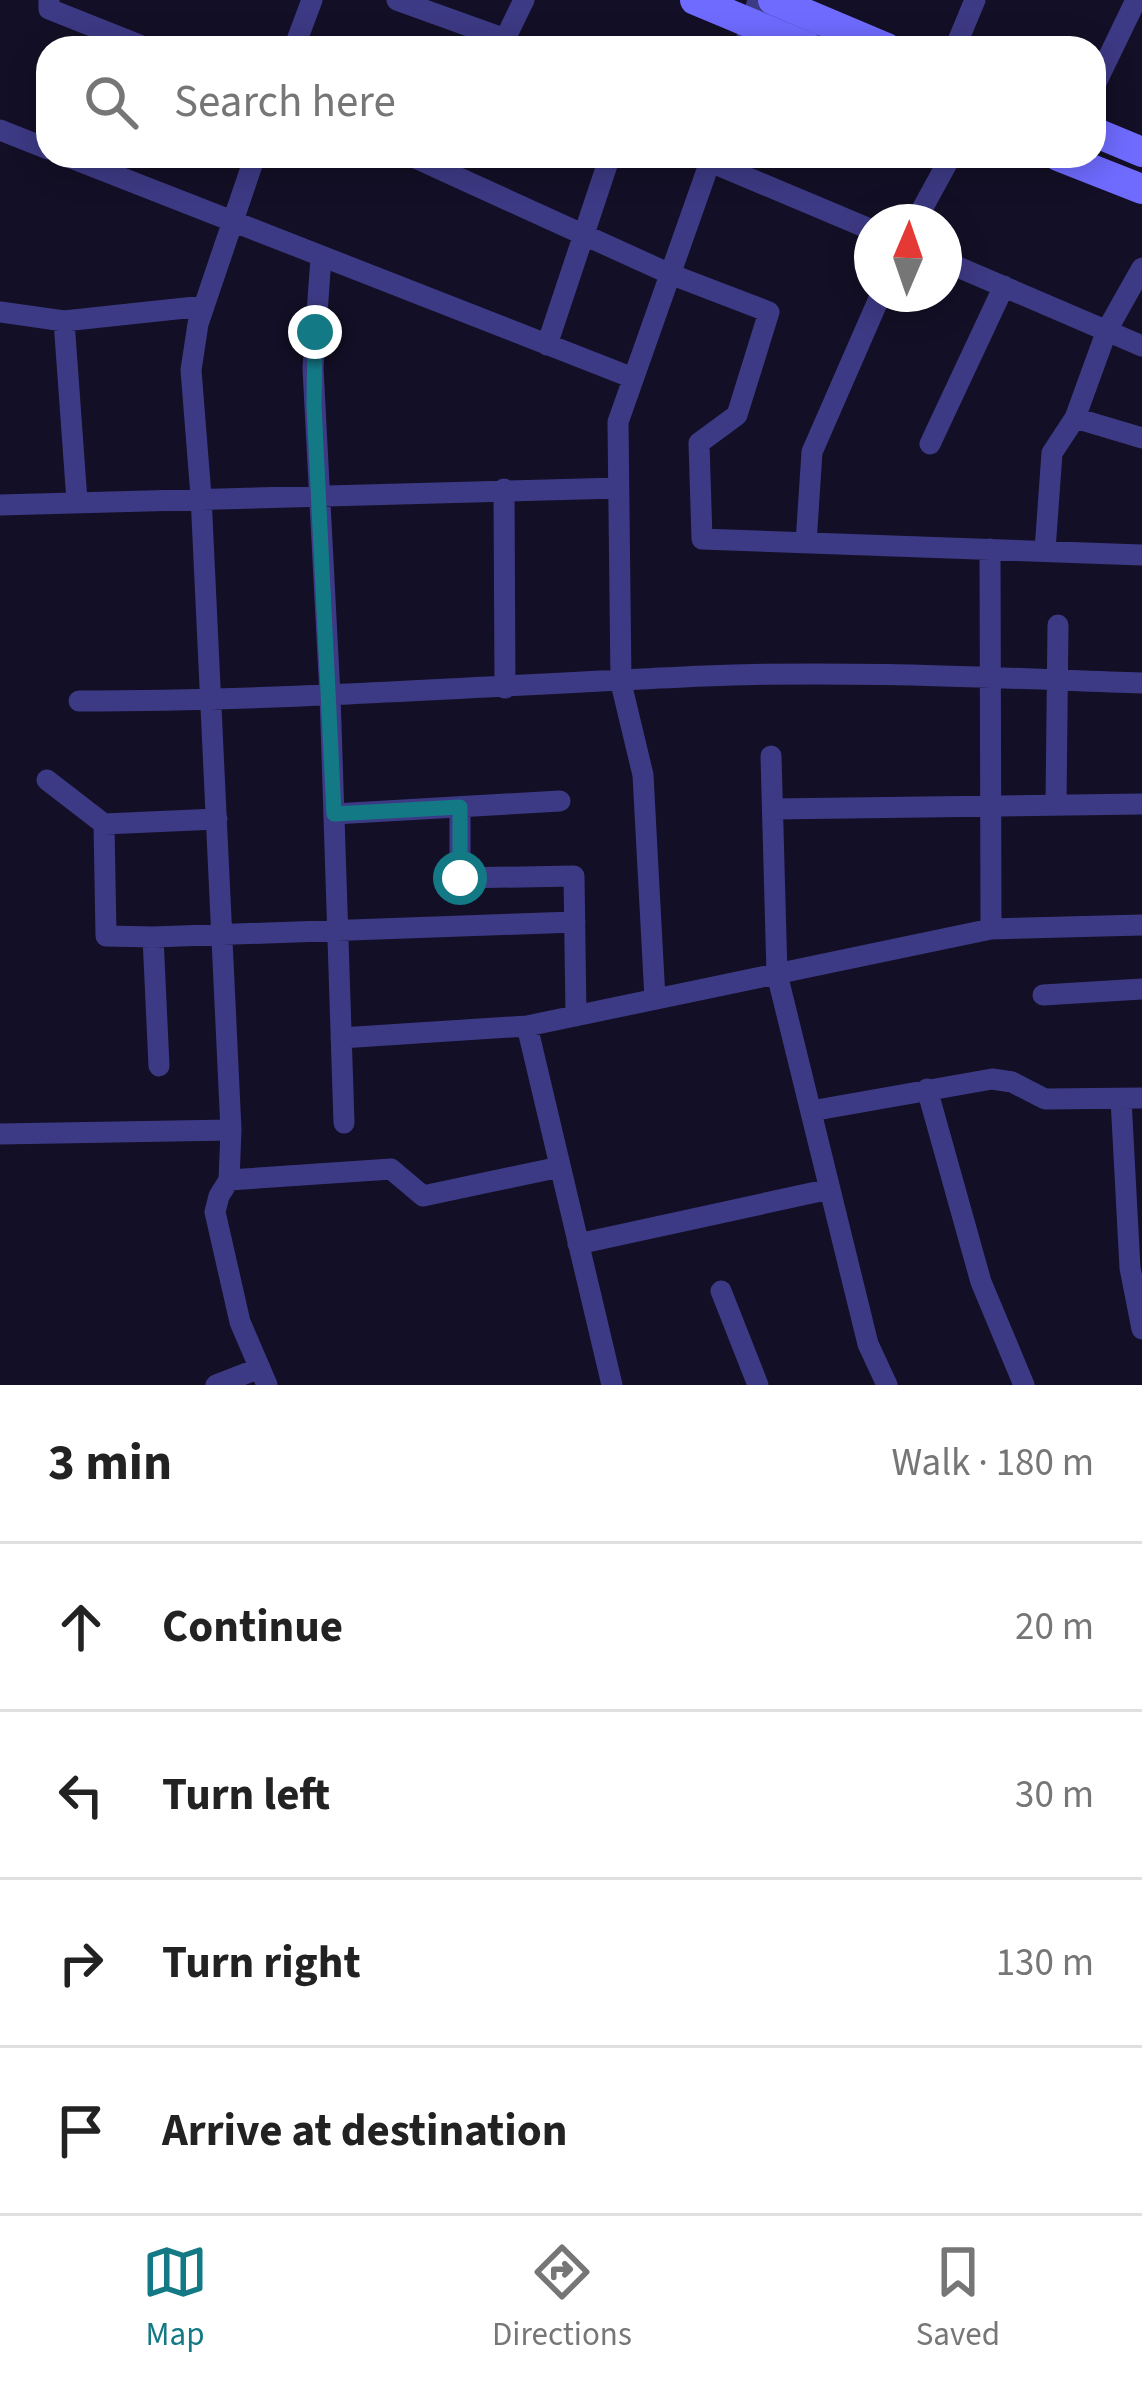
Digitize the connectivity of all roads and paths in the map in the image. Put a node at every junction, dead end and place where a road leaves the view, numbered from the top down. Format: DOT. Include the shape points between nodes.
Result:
graph roads {
  1 [pos="49,0"];
  2 [pos="312,0"];
  3 [pos="397,0"];
  4 [pos="524,0"];
  5 [pos="695,0"];
  6 [pos="976,0"];
  7 [pos="1136,0"];
  8 [pos="757,18"];
  9 [pos="118,36"];
  10 [pos="298,36"];
  11 [pos="498,36"];
  12 [pos="507,36"];
  13 [pos="789,36"];
  14 [pos="835,36"];
  15 [pos="960,36"];
  16 [pos="1106,62"];
  17 [pos="0,130"];
  18 [pos="1106,137"];
  19 [pos="36,144"];
  20 [pos="1142,152"];
  21 [pos="96,168"];
  22 [pos="252,168"];
  23 [pos="437,168"];
  24 [pos="606,168"];
  25 [pos="703,168"];
  26 [pos="729,168"];
  27 [pos="944,168"];
  28 [pos="1089,168"];
  29 [pos="1142,189"];
  30 [pos="925,204"];
  31 [pos="854,222"];
  32 [pos="233,223"];
  33 [pos="586,236"];
  34 [pos="321,258"];
  35 [pos="962,268"];
  36 [pos="1142,268"];
  37 [pos="670,274"];
  38 [pos="1004,286"];
  39 [pos="204,306"];
  40 [pos="0,311"];
  41 [pos="873,312"];
  42 [pos="64,320"];
  43 [pos="1107,330"];
  44 [pos="547,345"];
  45 [pos="1142,346"];
  46 [pos="634,378"];
  47 [pos="1075,418"];
  48 [pos="1142,438"];
  49 [pos="930,444"];
  50 [pos="618,488"];
  51 [pos="504,489"];
  52 [pos="201,496"];
  53 [pos="319,496"];
  54 [pos="77,502"];
  55 [pos="0,505"];
  56 [pos="806,543"];
  57 [pos="990,549"];
  58 [pos="1045,550"];
  59 [pos="1142,555"];
  60 [pos="1058,626"];
  61 [pos="991,677"];
  62 [pos="1058,680"];
  63 [pos="1142,682"];
  64 [pos="620,683"];
  65 [pos="505,688"];
  66 [pos="330,695"];
  67 [pos="79,700"];
  68 [pos="211,701"];
  69 [pos="771,756"];
  70 [pos="47,780"];
  71 [pos="560,801"];
  72 [pos="991,803"];
  73 [pos="1057,804"];
  74 [pos="1142,804"];
  75 [pos="460,807"];
  76 [pos="773,809"];
  77 [pos="334,814"];
  78 [pos="217,819"];
  79 [pos="104,824"];
  80 [pos="575,922"];
  81 [pos="1142,925"];
  82 [pos="992,928"];
  83 [pos="338,932"];
  84 [pos="221,935"];
  85 [pos="153,937"];
  86 [pos="777,974"];
  87 [pos="1142,989"];
  88 [pos="1043,995"];
  89 [pos="655,999"];
  90 [pos="576,1016"];
  91 [pos="526,1026"];
  92 [pos="341,1039"];
  93 [pos="158,1066"];
  94 [pos="927,1089"];
  95 [pos="1132,1098"];
  96 [pos="811,1111"];
  97 [pos="344,1123"];
  98 [pos="231,1130"];
  99 [pos="0,1134"];
  100 [pos="560,1167"];
  101 [pos="229,1180"];
  102 [pos="830,1190"];
  103 [pos="578,1244"];
  104 [pos="721,1291"];
  105 [pos="1142,1329"];
  106 [pos="264,1376"];
  107 [pos="216,1385"];
  108 [pos="611,1385"];
  109 [pos="758,1385"];
  110 [pos="887,1385"];
  111 [pos="1024,1385"];
  1 -- 9 [label="street" via="49,9"];
  2 -- 10 [label="street"];
  3 -- 11 [label="street"];
  4 -- 12 [label="street"];
  5 -- 8 [label="main road"];
  6 -- 15 [label="street"];
  7 -- 16 [label="street"];
  8 -- 13 [label="main road"];
  8 -- 14 [label="main road"];
  17 -- 19 [label="street"];
  18 -- 20 [label="main road"];
  21 -- 32 [label="street"];
  22 -- 32 [label="street"];
  23 -- 33 [label="street"];
  24 -- 33 [label="street"];
  25 -- 37 [label="street"];
  26 -- 31 [label="street"];
  27 -- 30 [label="street"];
  28 -- 29 [label="main road"];
  32 -- 34 [label="street"];
  32 -- 39 [label="street"];
  33 -- 37 [label="street"];
  33 -- 44 [label="street"];
  34 -- 44 [label="street"];
  34 -- 53 [label="street" via="313,368"];
  35 -- 38 [label="street"];
  36 -- 43 [label="street"];
  37 -- 46 [label="street"];
  37 -- 56 [label="street" via="769,312 737,416 699,443 702,538"];
  38 -- 43 [label="street"];
  38 -- 49 [label="street"];
  39 -- 42 [label="street"];
  39 -- 52 [label="street" via="190,370"];
  40 -- 42 [label="street"];
  41 -- 56 [label="street" via="812,452"];
  42 -- 54 [label="street"];
  43 -- 45 [label="street"];
  43 -- 47 [label="street"];
  44 -- 46 [label="street"];
  46 -- 50 [label="street" via="618,422"];
  47 -- 48 [label="street"];
  47 -- 58 [label="street" via="1052,453"];
  50 -- 51 [label="street"];
  50 -- 64 [label="street"];
  51 -- 53 [label="street"];
  51 -- 65 [label="street"];
  52 -- 53 [label="street"];
  52 -- 54 [label="street"];
  52 -- 68 [label="street"];
  53 -- 66 [label="street"];
  54 -- 55 [label="street"];
  56 -- 57 [label="street"];
  57 -- 58 [label="street"];
  57 -- 61 [label="street"];
  58 -- 59 [label="street"];
  60 -- 62 [label="street"];
  61 -- 62 [label="street"];
  61 -- 64 [label="street"];
  61 -- 72 [label="street"];
  62 -- 63 [label="street"];
  62 -- 73 [label="street"];
  64 -- 65 [label="street"];
  64 -- 89 [label="street" via="643,775"];
  65 -- 66 [label="street"];
  66 -- 68 [label="street"];
  66 -- 77 [label="street"];
  67 -- 68 [label="street"];
  68 -- 78 [label="street"];
  69 -- 76 [label="street"];
  70 -- 79 [label="street"];
  71 -- 75 [label="street"];
  72 -- 73 [label="street"];
  72 -- 76 [label="street"];
  72 -- 82 [label="street"];
  73 -- 74 [label="street"];
  75 -- 77 [label="street"];
  75 -- 80 [label="street" via="460,878 574,877"];
  76 -- 86 [label="street"];
  77 -- 83 [label="street"];
  78 -- 79 [label="street"];
  78 -- 84 [label="street"];
  79 -- 85 [label="street" via="106,936"];
  80 -- 83 [label="street"];
  80 -- 90 [label="street"];
  81 -- 82 [label="street"];
  82 -- 86 [label="street"];
  83 -- 84 [label="street"];
  83 -- 92 [label="street"];
  84 -- 85 [label="street"];
  84 -- 98 [label="street"];
  85 -- 93 [label="street"];
  86 -- 89 [label="street"];
  86 -- 96 [label="street"];
  87 -- 88 [label="street"];
  89 -- 90 [label="street"];
  90 -- 91 [label="street"];
  91 -- 92 [label="street"];
  91 -- 100 [label="street"];
  92 -- 97 [label="street"];
  94 -- 95 [label="street" via="992,1079 1045,1099"];
  94 -- 96 [label="street"];
  94 -- 111 [label="street" via="981,1282"];
  95 -- 105 [label="street" via="1130,1268"];
  96 -- 102 [label="street"];
  98 -- 99 [label="street"];
  98 -- 101 [label="street"];
  100 -- 101 [label="street" via="423,1196 391,1169"];
  100 -- 103 [label="street"];
  101 -- 106 [label="street" via="215,1212 240,1322"];
  102 -- 103 [label="street"];
  102 -- 110 [label="street" via="868,1344"];
  103 -- 108 [label="street"];
  104 -- 109 [label="street"];
  106 -- 107 [label="street"];
}
